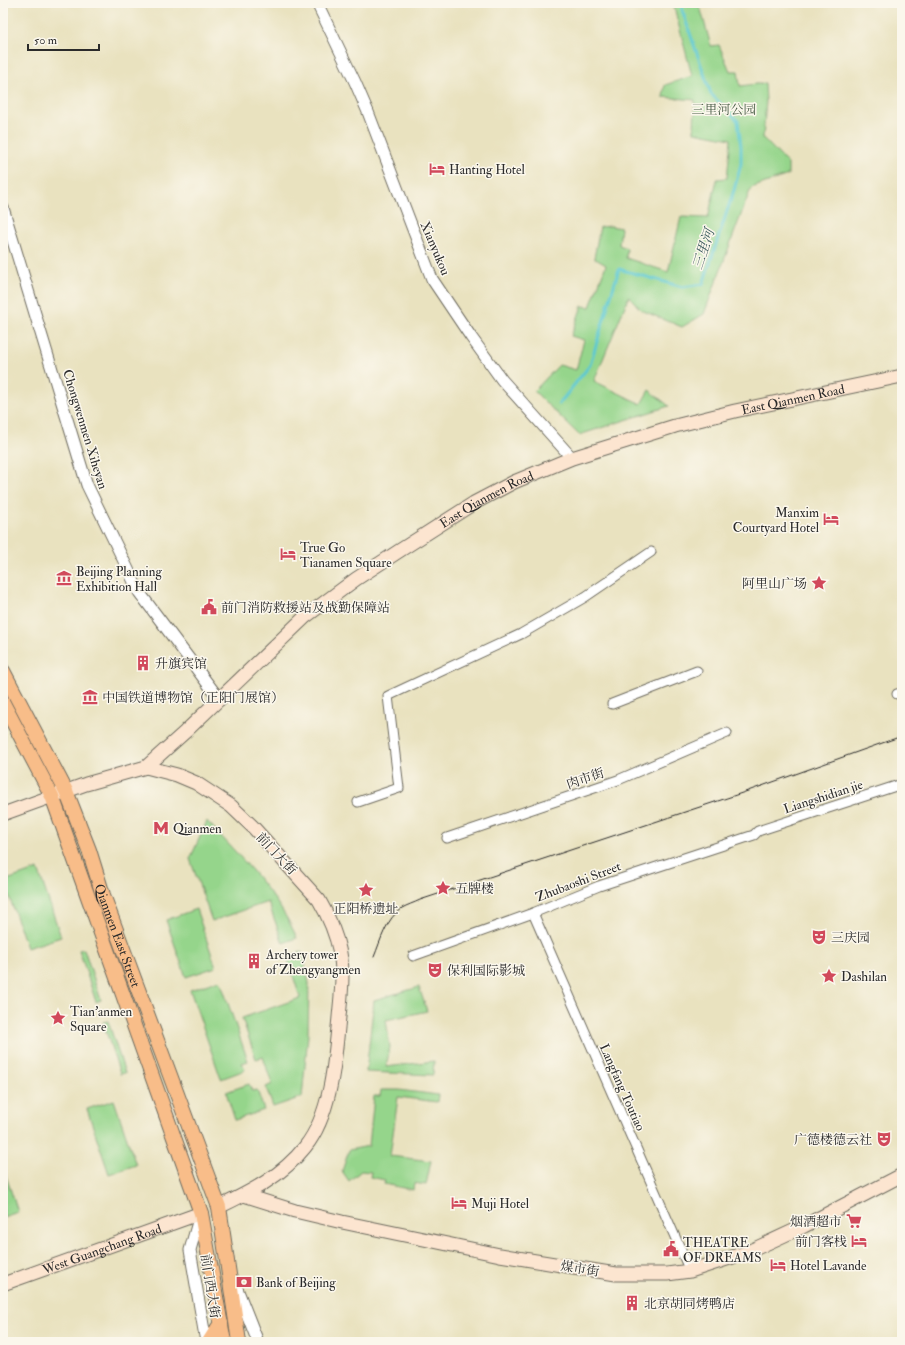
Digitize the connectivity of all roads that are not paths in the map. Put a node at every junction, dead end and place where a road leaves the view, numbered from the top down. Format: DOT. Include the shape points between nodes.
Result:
graph roads {
  1 [pos="317,3"];
  2 [pos="3,208"];
  3 [pos="902,376"];
  4 [pos="572,458"];
  5 [pos="651,552"];
  6 [pos="3,671"];
  7 [pos="697,671"];
  8 [pos="220,700"];
  9 [pos="3,703"];
  10 [pos="612,704"];
  11 [pos="727,733"];
  12 [pos="146,767"];
  13 [pos="902,784"];
  14 [pos="66,791"];
  15 [pos="52,796"];
  16 [pos="358,802"];
  17 [pos="3,814"];
  18 [pos="754,835"];
  19 [pos="448,838"];
  20 [pos="533,913"];
  21 [pos="413,956"];
  22 [pos="902,1175"];
  23 [pos="244,1195"];
  24 [pos="219,1207"];
  25 [pos="201,1213"];
  26 [pos="227,1264"];
  27 [pos="690,1271"];
  28 [pos="3,1284"];
  29 [pos="221,1323"];
  30 [pos="206,1342"];
  31 [pos="209,1342"];
  32 [pos="224,1342"];
  33 [pos="239,1342"];
  34 [pos="258,1342"];
  1 -- 4 [label="street, Xianyukou" via="368,112 432,279 502,380"];
  2 -- 8 [label="street, Chongwenmen Xiheyan" via="87,485 139,592"];
  3 -- 4 [label="main road, East Qianmen Road" via="735,411 675,426"];
  4 -- 8 [label="main road, East Qianmen Road" via="514,482 474,503 356,579 305,617"];
  5 -- 16 [label="street" via="520,634 388,696 399,788"];
  6 -- 14 [label="main road, Qianmen East Street"];
  7 -- 10 [label="street"];
  8 -- 12 [label="main road, East Qianmen Road"];
  9 -- 15 [label="main road, Qianmen East Street"];
  11 -- 19 [label="street, 肉市街" via="618,780"];
  12 -- 14 [label="main road"];
  12 -- 23 [label="main road, 前门大街" via="196,783 231,806 253,827 314,894 334,929 340,954 342,993 335,1060 318,1125 306,1146 290,1164"];
  13 -- 18 [label="street, Liangshidian jie" via="758,830"];
  14 -- 15 [label="main road"];
  14 -- 24 [label="main road, Qianmen East Street"];
  15 -- 17 [label="main road"];
  15 -- 25 [label="main road, Qianmen East Street"];
  18 -- 20 [label="street, Zhubaoshi Street" via="599,886"];
  20 -- 21 [label="street, Zhubaoshi Street"];
  20 -- 27 [label="street, Langfang Toutiao"];
  22 -- 27 [label="main road, 煤市街" via="748,1252"];
  23 -- 24 [label="main road"];
  23 -- 27 [label="main road, 煤市街" via="295,1211 500,1255 616,1274 667,1274"];
  24 -- 25 [label="main road"];
  24 -- 26 [label="main road, Qianmen East Street"];
  25 -- 28 [label="main road, West Guangchang Road"];
  25 -- 29 [label="main road, Qianmen East Street"];
  25 -- 30 [label="street, 前门西大街" via="190,1250"];
  26 -- 33 [label="main road, Qianmen East Street"];
  26 -- 34 [label="street, 前门西大街"];
  29 -- 31 [label="main road"];
  29 -- 32 [label="main road, Qianmen East Street"];
}
